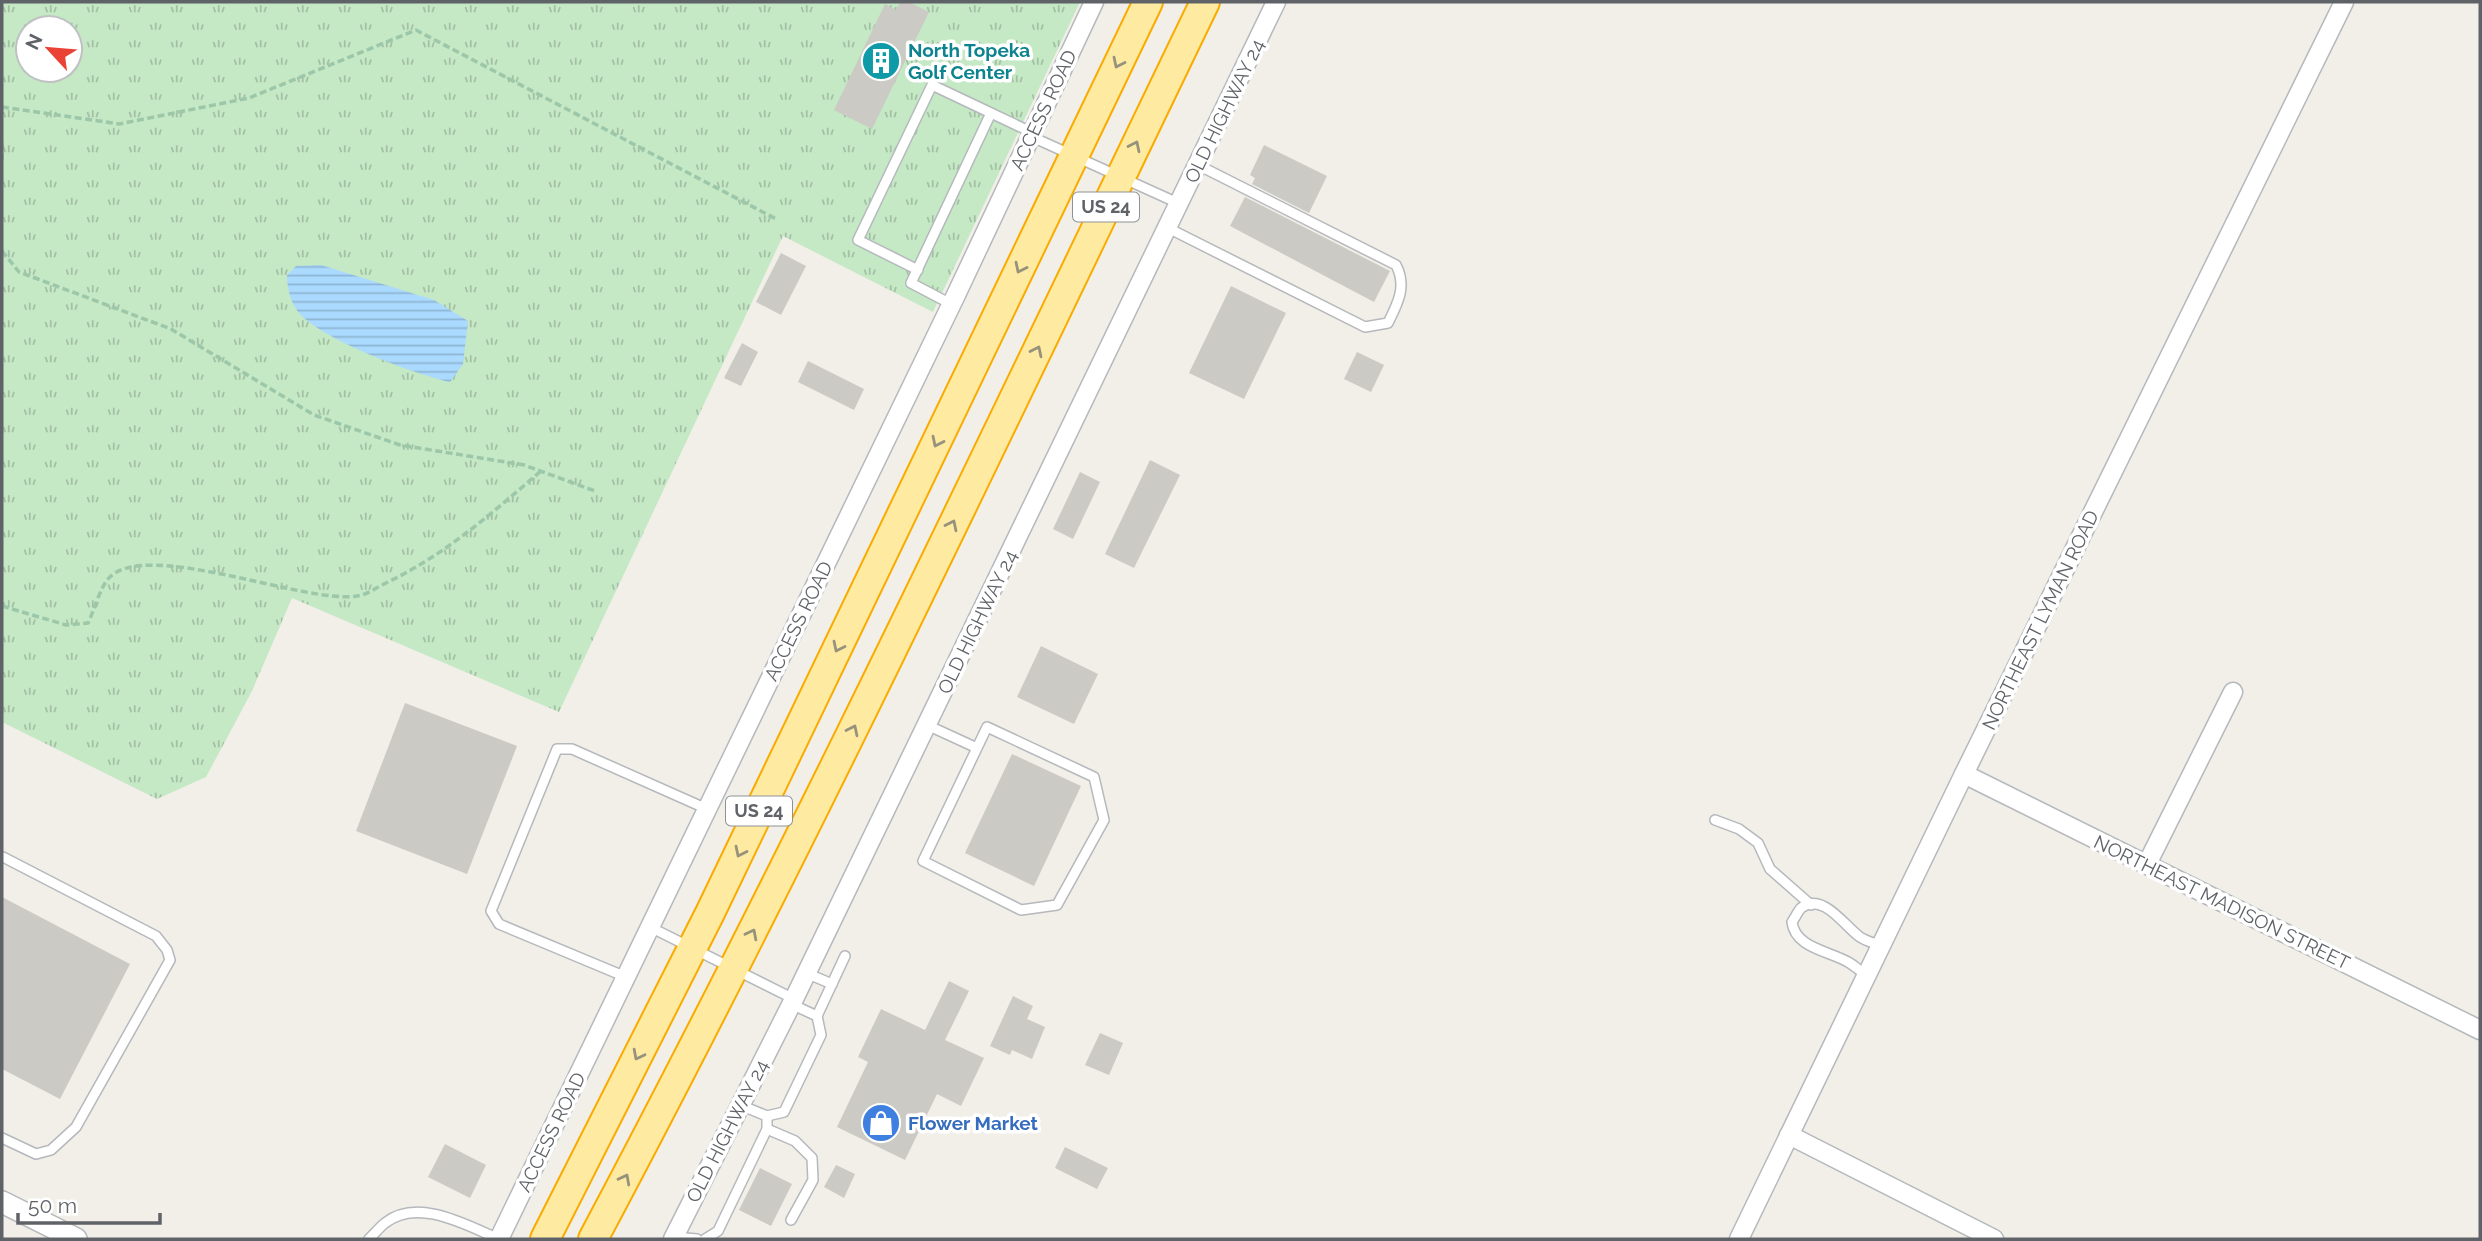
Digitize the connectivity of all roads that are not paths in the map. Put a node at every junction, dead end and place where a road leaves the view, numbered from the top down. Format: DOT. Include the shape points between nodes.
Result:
graph roads {
  1 [pos="1094,2"];
  2 [pos="1148,2"];
  3 [pos="1205,2"];
  4 [pos="1276,2"];
  5 [pos="2344,2"];
  6 [pos="991,113"];
  7 [pos="1031,134"];
  8 [pos="1074,156"];
  9 [pos="1198,165"];
  10 [pos="1121,177"];
  11 [pos="1180,204"];
  12 [pos="1168,228"];
  13 [pos="918,270"];
  14 [pos="951,304"];
  15 [pos="2233,692"];
  16 [pos="927,725"];
  17 [pos="977,748"];
  18 [pos="1964,774"];
  19 [pos="707,809"];
  20 [pos="1715,820"];
  21 [pos="3,857"];
  22 [pos="2147,864"];
  23 [pos="1811,905"];
  24 [pos="650,927"];
  25 [pos="1881,946"];
  26 [pos="692,948"];
  27 [pos="845,956"];
  28 [pos="735,968"];
  29 [pos="807,973"];
  30 [pos="1866,975"];
  31 [pos="626,977"];
  32 [pos="832,984"];
  33 [pos="793,1002"];
  34 [pos="817,1016"];
  35 [pos="2480,1030"];
  36 [pos="740,1105"];
  37 [pos="767,1116"];
  38 [pos="767,1129"];
  39 [pos="1789,1135"];
  40 [pos="2,1138"];
  41 [pos="2,1202"];
  42 [pos="790,1220"];
  43 [pos="673,1238"];
  44 [pos="76,1239"];
  45 [pos="369,1239"];
  46 [pos="499,1239"];
  47 [pos="545,1239"];
  48 [pos="593,1239"];
  49 [pos="697,1239"];
  50 [pos="705,1239"];
  51 [pos="1740,1239"];
  52 [pos="1994,1239"];
  1 -- 7 [label="street, ACCESS ROAD"];
  2 -- 8 [label="highway, US 24, one-way"];
  10 -- 3 [label="highway, US 24, one-way"];
  4 -- 9 [label="street, OLD HIGHWAY 24"];
  5 -- 18 [label="street, NORTHEAST LYMAN ROAD"];
  6 -- 7 [label="lane"];
  6 -- 13 [label="lane"];
  6 -- 13 [label="lane" via="932,85 858,240"];
  7 -- 8 [label="lane"];
  7 -- 14 [label="street, ACCESS ROAD"];
  8 -- 10 [label="lane"];
  8 -- 26 [label="highway, US 24, one-way"];
  9 -- 11 [label="street, OLD HIGHWAY 24"];
  9 -- 12 [label="lane" via="1396,265 1402,276 1399,302 1388,323 1365,327"];
  10 -- 11 [label="lane"];
  28 -- 10 [label="highway, US 24, one-way"];
  11 -- 12 [label="street, OLD HIGHWAY 24"];
  12 -- 16 [label="street, OLD HIGHWAY 24"];
  13 -- 14 [label="lane" via="911,283"];
  14 -- 19 [label="street, ACCESS ROAD"];
  15 -- 22 [label="street"];
  16 -- 17 [label="lane"];
  16 -- 29 [label="street, OLD HIGHWAY 24"];
  17 -- 17 [label="lane" via="923,861 1021,910 1056,905 1104,820 1094,777 987,727"];
  18 -- 22 [label="street, NORTHEAST MADISON STREET"];
  18 -- 25 [label="street, NORTHEAST LYMAN ROAD"];
  19 -- 24 [label="street, ACCESS ROAD"];
  19 -- 31 [label="lane" via="572,749 557,749 491,911 499,924"];
  20 -- 23 [label="lane" via="1758,843 1770,869"];
  21 -- 40 [label="lane" via="156,936 170,960 76,1127 51,1150 36,1154"];
  22 -- 35 [label="street, NORTHEAST MADISON STREET"];
  23 -- 25 [label="lane" via="1824,906 1859,937"];
  23 -- 30 [label="lane" via="1802,908 1792,922 1793,932"];
  24 -- 26 [label="lane"];
  24 -- 31 [label="street, ACCESS ROAD"];
  25 -- 30 [label="street, NORTHEAST LYMAN ROAD"];
  26 -- 28 [label="lane"];
  26 -- 47 [label="highway, US 24, one-way"];
  27 -- 32 [label="lane"];
  28 -- 33 [label="lane"];
  48 -- 28 [label="highway, US 24, one-way"];
  29 -- 32 [label="lane"];
  29 -- 33 [label="street, OLD HIGHWAY 24"];
  30 -- 39 [label="street, NORTHEAST LYMAN ROAD"];
  31 -- 46 [label="street, ACCESS ROAD"];
  32 -- 34 [label="lane"];
  33 -- 34 [label="lane"];
  33 -- 36 [label="street, OLD HIGHWAY 24"];
  34 -- 37 [label="lane" via="821,1035 784,1112"];
  36 -- 37 [label="lane"];
  36 -- 43 [label="street, OLD HIGHWAY 24"];
  37 -- 38 [label="lane"];
  38 -- 42 [label="lane" via="795,1141 812,1158 813,1180"];
  38 -- 50 [label="lane" via="718,1231"];
  39 -- 51 [label="street, NORTHEAST LYMAN ROAD"];
  39 -- 52 [label="street"];
  41 -- 44 [label="street"];
  43 -- 49 [label="lane"];
  45 -- 46 [label="lane" via="386,1222 414,1211 444,1217"];
}
